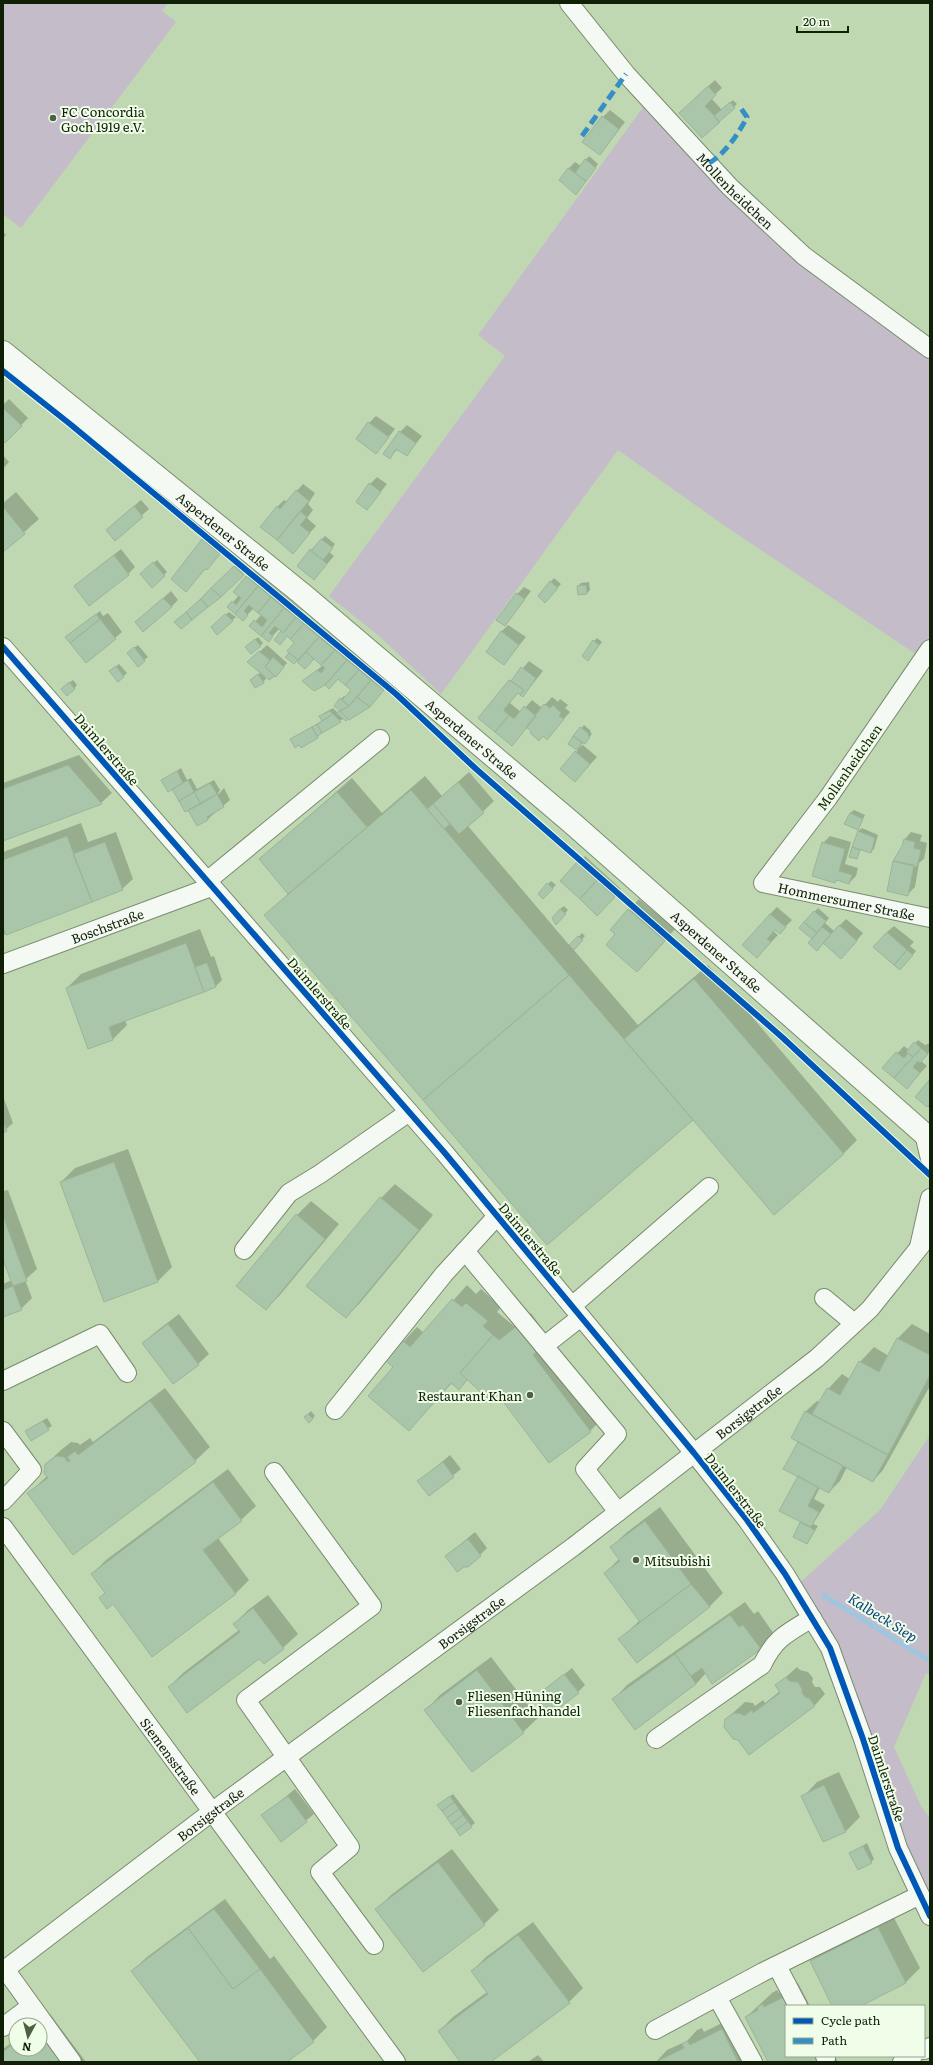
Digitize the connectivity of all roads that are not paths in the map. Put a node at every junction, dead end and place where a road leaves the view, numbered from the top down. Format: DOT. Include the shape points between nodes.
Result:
graph roads {
  1 [pos="569,3"];
  2 [pos="930,349"];
  3 [pos="3,352"];
  4 [pos="3,647"];
  5 [pos="930,649"];
  6 [pos="380,738"];
  7 [pos="763,883"];
  8 [pos="209,884"];
  9 [pos="930,918"];
  10 [pos="3,964"];
  11 [pos="409,1112"];
  12 [pos="927,1136"];
  13 [pos="930,1159"];
  14 [pos="709,1187"];
  15 [pos="930,1198"];
  16 [pos="497,1216"];
  17 [pos="930,1234"];
  18 [pos="919,1249"];
  19 [pos="244,1250"];
  20 [pos="465,1251"];
  21 [pos="824,1298"];
  22 [pos="576,1312"];
  23 [pos="854,1323"];
  24 [pos="544,1346"];
  25 [pos="127,1373"];
  26 [pos="3,1381"];
  27 [pos="335,1410"];
  28 [pos="3,1431"];
  29 [pos="694,1453"];
  30 [pos="274,1472"];
  31 [pos="3,1501"];
  32 [pos="618,1512"];
  33 [pos="3,1527"];
  34 [pos="812,1618"];
  35 [pos="656,1738"];
  36 [pos="286,1757"];
  37 [pos="212,1811"];
  38 [pos="920,1895"];
  39 [pos="930,1916"];
  40 [pos="374,1945"];
  41 [pos="777,1966"];
  42 [pos="4,1970"];
  43 [pos="717,1997"];
  44 [pos="797,2005"];
  45 [pos="31,2006"];
  46 [pos="3,2027"];
  47 [pos="655,2030"];
  48 [pos="912,2057"];
  49 [pos="72,2062"];
  50 [pos="396,2062"];
  51 [pos="753,2062"];
  52 [pos="902,2062"];
  1 -- 2 [label="street, Mollenheidchen" via="626,74 730,187 804,256"];
  3 -- 12 [label="main road, Asperdener Straße" via="313,603 572,823"];
  4 -- 8 [label="street, Daimlerstraße"];
  5 -- 7 [label="street, Mollenheidchen" via="828,798"];
  6 -- 8 [label="street, Boschstraße"];
  7 -- 9 [label="street, Hommersumer Straße"];
  8 -- 10 [label="street, Boschstraße"];
  8 -- 11 [label="street, Daimlerstraße"];
  11 -- 16 [label="street, Daimlerstraße"];
  11 -- 19 [label="street" via="320,1174 289,1192"];
  12 -- 13 [label="street"];
  14 -- 22 [label="street"];
  15 -- 18 [label="street, Borsigstraße"];
  16 -- 20 [label="street"];
  16 -- 22 [label="street, Daimlerstraße"];
  17 -- 18 [label="street, Borsigstraße"];
  18 -- 23 [label="street, Borsigstraße" via="870,1309"];
  20 -- 24 [label="street"];
  20 -- 27 [label="street"];
  21 -- 23 [label="street"];
  22 -- 24 [label="street"];
  22 -- 29 [label="street, Daimlerstraße"];
  23 -- 29 [label="street, Borsigstraße" via="818,1358"];
  24 -- 32 [label="street" via="617,1434 585,1469"];
  25 -- 26 [label="street" via="100,1334"];
  28 -- 31 [label="street" via="32,1470"];
  29 -- 32 [label="street, Borsigstraße"];
  29 -- 34 [label="street, Daimlerstraße" via="751,1526"];
  30 -- 36 [label="street" via="372,1606 246,1700"];
  32 -- 36 [label="street, Borsigstraße"];
  33 -- 37 [label="street, Siemensstraße"];
  34 -- 35 [label="street" via="778,1639 762,1665"];
  34 -- 38 [label="street, Daimlerstraße" via="830,1648 864,1739 898,1848"];
  36 -- 37 [label="street, Borsigstraße"];
  36 -- 40 [label="street" via="350,1847 320,1872"];
  37 -- 42 [label="street, Borsigstraße"];
  37 -- 50 [label="street, Siemensstraße"];
  38 -- 39 [label="street, Daimlerstraße"];
  38 -- 41 [label="street"];
  41 -- 43 [label="street"];
  41 -- 44 [label="street"];
  42 -- 45 [label="street"];
  43 -- 47 [label="street"];
  43 -- 51 [label="street"];
  45 -- 46 [label="street"];
  45 -- 49 [label="street"];
  48 -- 52 [label="street"];
}
